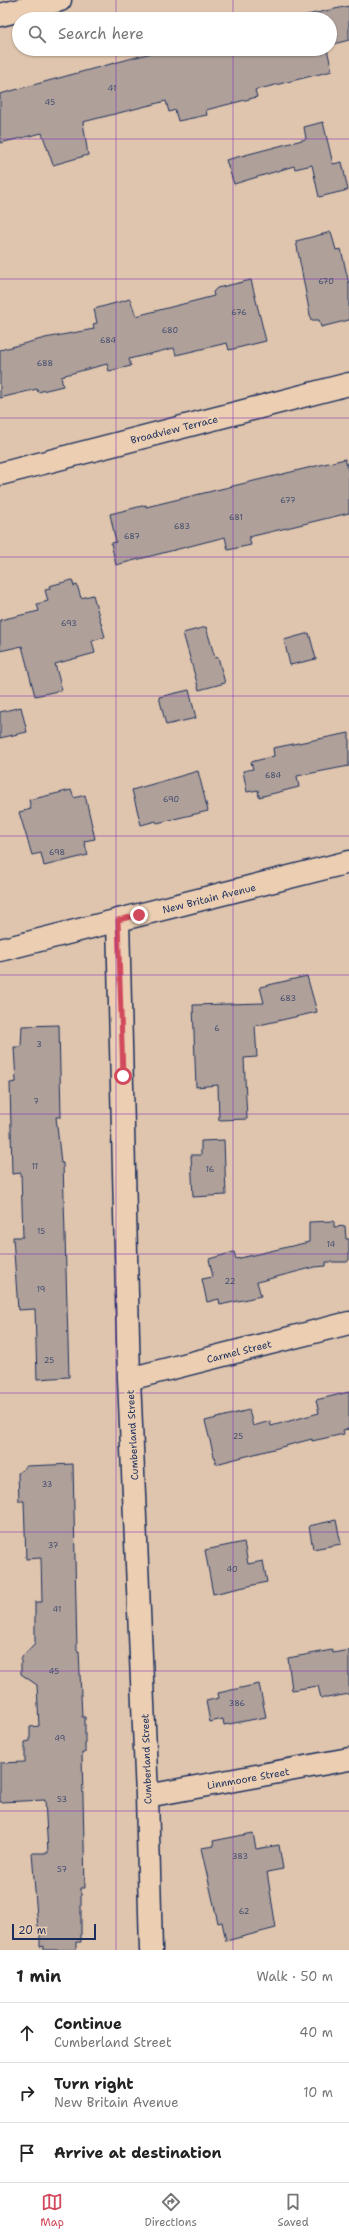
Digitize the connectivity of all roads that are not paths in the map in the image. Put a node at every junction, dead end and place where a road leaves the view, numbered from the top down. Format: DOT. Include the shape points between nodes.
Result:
graph roads {
  1 [pos="60,0"];
  2 [pos="0,15"];
  3 [pos="349,384"];
  4 [pos="0,474"];
  5 [pos="349,862"];
  6 [pos="118,920"];
  7 [pos="0,950"];
  8 [pos="349,1323"];
  9 [pos="129,1379"];
  10 [pos="349,1759"];
  11 [pos="147,1796"];
  12 [pos="151,1950"];
  1 -- 2 [label="street"];
  3 -- 4 [label="street, Broadview Terrace"];
  5 -- 6 [label="street, New Britain Avenue"];
  6 -- 7 [label="street, New Britain Avenue"];
  6 -- 9 [label="street, Cumberland Street"];
  8 -- 9 [label="street, Carmel Street"];
  9 -- 11 [label="street, Cumberland Street"];
  10 -- 11 [label="street, Linnmoore Street"];
  11 -- 12 [label="street, Cumberland Street"];
}
